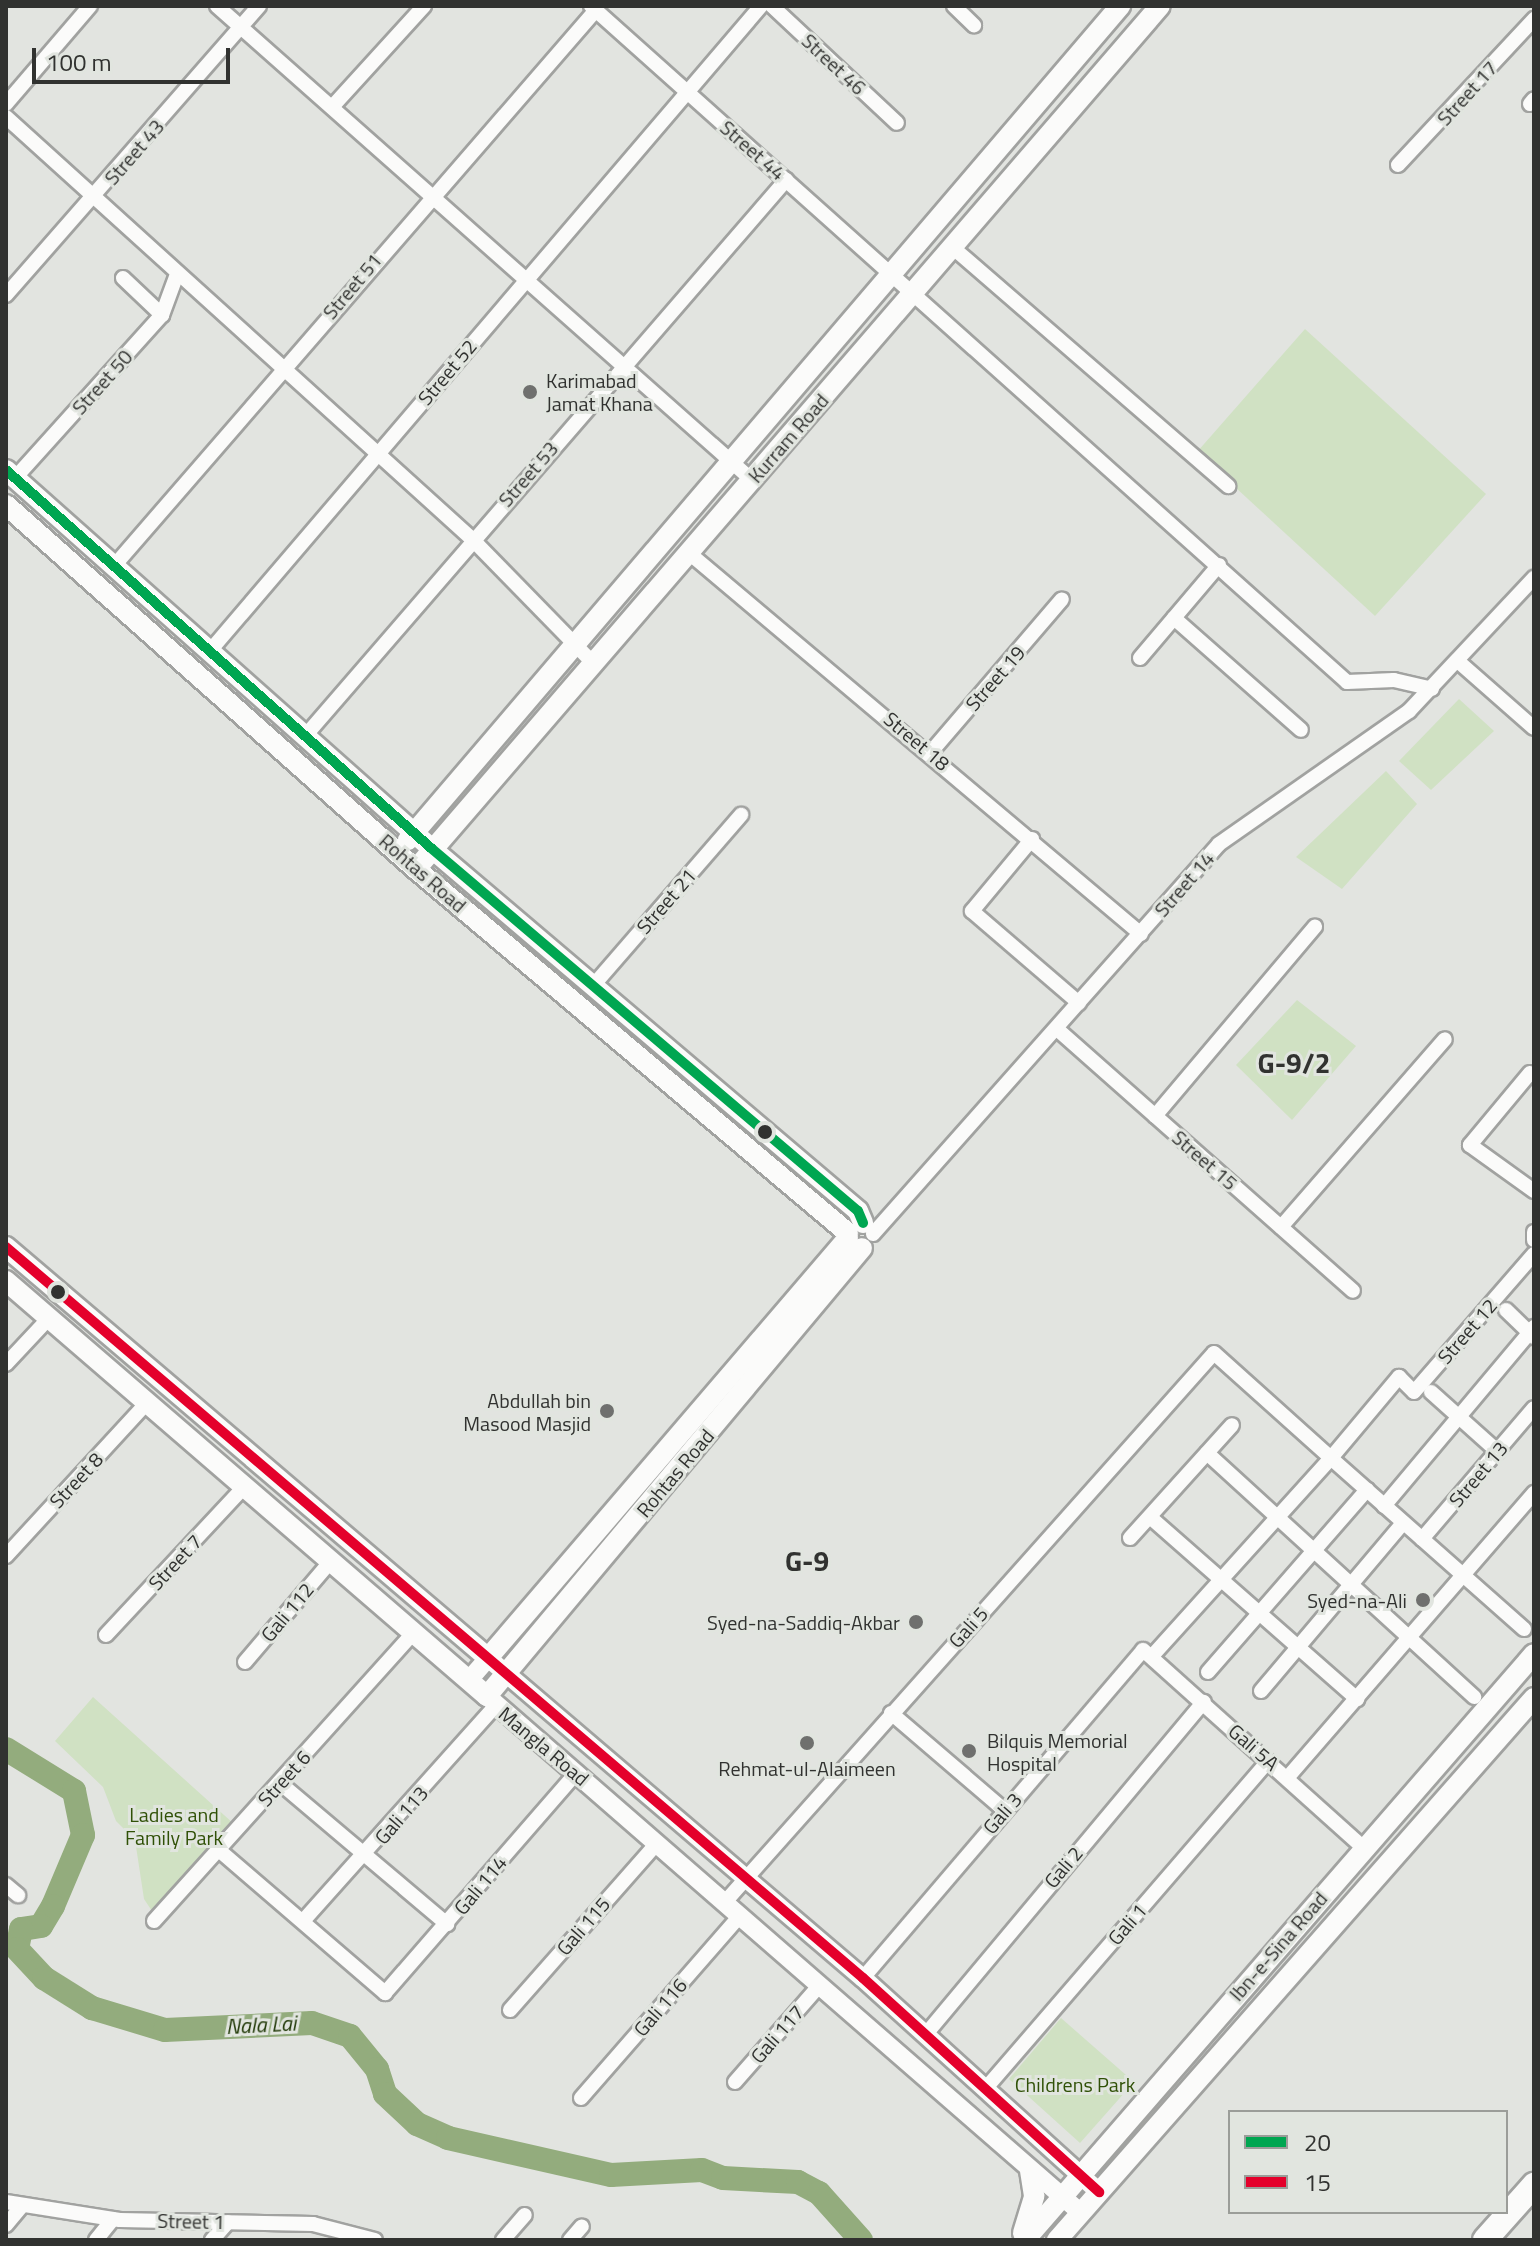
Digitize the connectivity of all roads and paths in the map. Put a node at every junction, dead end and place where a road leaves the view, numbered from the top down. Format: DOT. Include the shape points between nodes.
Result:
graph roads {
  1 [pos="90,6"];
  2 [pos="217,6"];
  3 [pos="259,6"];
  4 [pos="424,6"];
  5 [pos="761,6"];
  6 [pos="772,6"];
  7 [pos="954,6"];
  8 [pos="1120,6"];
  9 [pos="1160,6"];
  10 [pos="594,8"];
  11 [pos="974,25"];
  12 [pos="241,28"];
  13 [pos="1531,28"];
  14 [pos="686,92"];
  15 [pos="6,104"];
  16 [pos="332,107"];
  17 [pos="6,117"];
  18 [pos="897,123"];
  19 [pos="1398,165"];
  20 [pos="786,180"];
  21 [pos="430,193"];
  22 [pos="94,199"];
  23 [pos="951,246"];
  24 [pos="896,273"];
  25 [pos="176,277"];
  26 [pos="123,278"];
  27 [pos="524,281"];
  28 [pos="914,294"];
  29 [pos="6,295"];
  30 [pos="162,315"];
  31 [pos="625,361"];
  32 [pos="283,368"];
  33 [pos="377,455"];
  34 [pos="731,461"];
  35 [pos="10,474"];
  36 [pos="752,480"];
  37 [pos="1228,486"];
  38 [pos="6,505"];
  39 [pos="472,539"];
  40 [pos="689,553"];
  41 [pos="1219,565"];
  42 [pos="114,566"];
  43 [pos="1534,578"];
  44 [pos="145,593"];
  45 [pos="1060,602"];
  46 [pos="129,613"];
  47 [pos="1174,618"];
  48 [pos="575,640"];
  49 [pos="209,652"];
  50 [pos="1140,658"];
  51 [pos="1460,663"];
  52 [pos="595,665"];
  53 [pos="1432,689"];
  54 [pos="1534,728"];
  55 [pos="1301,730"];
  56 [pos="306,735"];
  57 [pos="931,752"];
  58 [pos="741,815"];
  59 [pos="415,833"];
  60 [pos="1032,839"];
  61 [pos="431,848"];
  62 [pos="397,851"];
  63 [pos="416,869"];
  64 [pos="1315,927"];
  65 [pos="1141,934"];
  66 [pos="592,987"];
  67 [pos="1079,1003"];
  68 [pos="1057,1029"];
  69 [pos="1445,1039"];
  70 [pos="1530,1073"];
  71 [pos="1155,1116"];
  72 [pos="1534,1191"];
  73 [pos="1281,1227"];
  74 [pos="1534,1232"];
  75 [pos="859,1235"];
  76 [pos="1534,1240"];
  77 [pos="6,1247"];
  78 [pos="1534,1254"];
  79 [pos="6,1281"];
  80 [pos="1353,1291"];
  81 [pos="1506,1310"];
  82 [pos="49,1318"];
  83 [pos="1532,1332"];
  84 [pos="6,1364"];
  85 [pos="1399,1377"];
  86 [pos="1431,1392"];
  87 [pos="146,1404"];
  88 [pos="1534,1408"];
  89 [pos="1458,1415"];
  90 [pos="1232,1425"];
  91 [pos="1497,1451"];
  92 [pos="1207,1453"];
  93 [pos="1331,1458"];
  94 [pos="243,1488"];
  95 [pos="1367,1490"];
  96 [pos="1534,1493"];
  97 [pos="1384,1506"];
  98 [pos="1150,1517"];
  99 [pos="1276,1517"];
  100 [pos="1403,1523"];
  101 [pos="1130,1538"];
  102 [pos="1422,1539"];
  103 [pos="1314,1553"];
  104 [pos="6,1556"];
  105 [pos="330,1562"];
  106 [pos="1463,1576"];
  107 [pos="1220,1579"];
  108 [pos="1348,1585"];
  109 [pos="1260,1614"];
  110 [pos="1524,1629"];
  111 [pos="413,1633"];
  112 [pos="106,1635"];
  113 [pos="1409,1641"];
  114 [pos="1297,1646"];
  115 [pos="1149,1652"];
  116 [pos="1534,1654"];
  117 [pos="488,1658"];
  118 [pos="245,1662"];
  119 [pos="1208,1672"];
  120 [pos="506,1674"];
  121 [pos="469,1680"];
  122 [pos="1261,1691"];
  123 [pos="1474,1697"];
  124 [pos="1534,1698"];
  125 [pos="1357,1699"];
  126 [pos="491,1701"];
  127 [pos="1204,1702"];
  128 [pos="891,1713"];
  129 [pos="1268,1761"];
  130 [pos="576,1773"];
  131 [pos="1288,1777"];
  132 [pos="280,1783"];
  133 [pos="1004,1810"];
  134 [pos="657,1843"];
  135 [pos="1364,1848"];
  136 [pos="220,1851"];
  137 [pos="367,1855"];
  138 [pos="744,1881"];
  139 [pos="725,1902"];
  140 [pos="739,1917"];
  141 [pos="154,1921"];
  142 [pos="303,1921"];
  143 [pos="447,1924"];
  144 [pos="863,1978"];
  145 [pos="819,1986"];
  146 [pos="510,2010"];
  147 [pos="926,2034"];
  148 [pos="735,2082"];
  149 [pos="986,2088"];
  150 [pos="581,2098"];
  151 [pos="1030,2171"];
  152 [pos="1079,2175"];
  153 [pos="1534,2185"];
  154 [pos="1099,2192"];
  155 [pos="1060,2197"];
  156 [pos="6,2202"];
  157 [pos="22,2206"];
  158 [pos="1080,2212"];
  159 [pos="525,2215"];
  160 [pos="113,2219"];
  161 [pos="228,2222"];
  162 [pos="6,2225"];
  163 [pos="582,2226"];
  164 [pos="346,2235"];
  165 [pos="96,2240"];
  166 [pos="212,2240"];
  167 [pos="375,2240"];
  168 [pos="503,2240"];
  169 [pos="570,2240"];
  170 [pos="1022,2240"];
  171 [pos="1057,2240"];
  172 [pos="1485,2240"];
  1 -- 15 [label="street"];
  2 -- 12 [label="street"];
  3 -- 12 [label="street, Street 43"];
  4 -- 16 [label="street"];
  5 -- 14 [label="street, Street 52"];
  6 -- 18 [label="street, Street 46"];
  7 -- 11 [label="street"];
  8 -- 24 [label="main road, Kurram Road"];
  9 -- 23 [label="main road, Kurram Road"];
  10 -- 14 [label="street, Street 44"];
  10 -- 21 [label="street, Street 51"];
  12 -- 16 [label="street"];
  12 -- 22 [label="street, Street 43"];
  13 -- 19 [label="street, Street 17"];
  14 -- 20 [label="street, Street 44"];
  14 -- 27 [label="street, Street 52"];
  16 -- 21 [label="street"];
  17 -- 22 [label="street"];
  20 -- 24 [label="street, Street 44"];
  20 -- 31 [label="street, Street 53"];
  21 -- 27 [label="street"];
  21 -- 32 [label="street, Street 51"];
  22 -- 25 [label="street"];
  22 -- 29 [label="street, Street 43"];
  23 -- 28 [label="main road, Kurram Road"];
  23 -- 37 [label="street"];
  24 -- 28 [label="street, Street 44"];
  24 -- 34 [label="main road, Kurram Road"];
  25 -- 30 [label="street, Street 50"];
  25 -- 32 [label="street"];
  26 -- 30 [label="street"];
  27 -- 31 [label="street"];
  27 -- 33 [label="street, Street 52"];
  28 -- 36 [label="main road, Kurram Road"];
  28 -- 41 [label="street, Street 44"];
  30 -- 35 [label="street, Street 50"];
  31 -- 34 [label="street"];
  31 -- 39 [label="street, Street 53"];
  32 -- 33 [label="street"];
  32 -- 42 [label="street, Street 51"];
  33 -- 39 [label="street"];
  33 -- 49 [label="street, Street 52"];
  34 -- 36 [label="street"];
  34 -- 48 [label="main road, Kurram Road"];
  35 -- 42 [label="main road, Rohtas Road"];
  36 -- 40 [label="main road, Kurram Road"];
  38 -- 46 [label="main road, Rohtas Road"];
  39 -- 48 [label="street"];
  39 -- 56 [label="street, Street 53"];
  40 -- 52 [label="main road, Kurram Road"];
  40 -- 57 [label="street, Street 18"];
  41 -- 47 [label="street"];
  41 -- 53 [label="street, Street 44" via="1347,682 1394,680"];
  42 -- 44 [label="main road, Rohtas Road"];
  43 -- 51 [label="street, Street 14"];
  44 -- 46 [label="main road"];
  44 -- 49 [label="main road, Rohtas Road"];
  45 -- 57 [label="street, Street 19"];
  46 -- 62 [label="main road, Rohtas Road"];
  47 -- 50 [label="street"];
  47 -- 55 [label="street"];
  48 -- 52 [label="street"];
  48 -- 59 [label="main road, Kurram Road"];
  49 -- 56 [label="main road, Rohtas Road"];
  51 -- 53 [label="street, Street 14"];
  51 -- 54 [label="street"];
  52 -- 61 [label="main road, Kurram Road"];
  53 -- 65 [label="street, Street 14" via="1379,736 1219,844"];
  56 -- 59 [label="main road, Rohtas Road"];
  57 -- 60 [label="street, Street 18"];
  58 -- 66 [label="street, Street 21"];
  59 -- 61 [label="main road, Rohtas Road"];
  59 -- 62 [label="main road, Kurram Road"];
  60 -- 65 [label="street, Street 18"];
  60 -- 67 [label="street" via="972,911"];
  61 -- 63 [label="main road, Kurram Road"];
  61 -- 66 [label="main road, Rohtas Road"];
  62 -- 63 [label="main road, Rohtas Road"];
  63 -- 75 [label="main road, Rohtas Road"];
  64 -- 71 [label="street"];
  65 -- 67 [label="street, Street 14"];
  66 -- 75 [label="main road, Rohtas Road" via="858,1211"];
  67 -- 68 [label="street, Street 14"];
  68 -- 71 [label="street, Street 15"];
  68 -- 75 [label="street, Street 14"];
  69 -- 73 [label="street"];
  70 -- 72 [label="street" via="1470,1145"];
  71 -- 73 [label="street, Street 15"];
  73 -- 80 [label="street, Street 15"];
  74 -- 76 [label="street"];
  75 -- 117 [label="main road, Rohtas Road"];
  75 -- 120 [label="main road, Rohtas Road"];
  77 -- 117 [label="main road, Mangla Road"];
  78 -- 85 [label="street, Street 12" via="1414,1392"];
  79 -- 82 [label="main road, Mangla Road"];
  81 -- 83 [label="street"];
  82 -- 84 [label="street"];
  82 -- 87 [label="main road, Mangla Road"];
  83 -- 89 [label="street"];
  85 -- 93 [label="street, Gali 3"];
  86 -- 89 [label="street"];
  87 -- 94 [label="main road, Mangla Road"];
  87 -- 104 [label="street, Street 8"];
  88 -- 91 [label="street, Street 13"];
  89 -- 91 [label="street"];
  89 -- 97 [label="street"];
  90 -- 92 [label="street"];
  91 -- 102 [label="street, Street 13"];
  92 -- 98 [label="street"];
  92 -- 99 [label="street"];
  93 -- 95 [label="street"];
  93 -- 99 [label="street, Gali 3"];
  93 -- 128 [label="street, Gali 5" via="1214,1353"];
  94 -- 105 [label="main road, Mangla Road"];
  94 -- 112 [label="street, Street 7"];
  95 -- 97 [label="street"];
  95 -- 103 [label="street"];
  96 -- 106 [label="street"];
  97 -- 100 [label="street"];
  98 -- 101 [label="street"];
  98 -- 107 [label="street"];
  99 -- 103 [label="street"];
  99 -- 107 [label="street, Gali 3"];
  100 -- 102 [label="street"];
  100 -- 108 [label="street"];
  102 -- 106 [label="street"];
  103 -- 108 [label="street"];
  103 -- 109 [label="street"];
  105 -- 111 [label="main road, Mangla Road"];
  105 -- 118 [label="street, Gali 112"];
  106 -- 110 [label="street"];
  106 -- 113 [label="street"];
  107 -- 109 [label="street"];
  107 -- 115 [label="street, Gali 3"];
  108 -- 113 [label="street"];
  108 -- 114 [label="street"];
  109 -- 114 [label="street"];
  109 -- 119 [label="street"];
  111 -- 121 [label="main road, Mangla Road"];
  111 -- 132 [label="street, Street 6"];
  113 -- 123 [label="street"];
  113 -- 125 [label="street"];
  114 -- 122 [label="street"];
  114 -- 125 [label="street"];
  115 -- 127 [label="street, Gali 5A"];
  115 -- 133 [label="street, Gali 3"];
  116 -- 135 [label="main road, Ibn-e-Sina Road"];
  117 -- 120 [label="street, Mangla Road"];
  117 -- 121 [label="street"];
  120 -- 126 [label="main road, Rohtas Road"];
  120 -- 138 [label="street, Mangla Road"];
  121 -- 126 [label="main road, Mangla Road"];
  124 -- 154 [label="main road, Ibn-e-Sina Road"];
  125 -- 131 [label="street"];
  126 -- 130 [label="street, Mangla Road"];
  126 -- 137 [label="street, Gali 113"];
  127 -- 129 [label="street, Gali 5A"];
  127 -- 147 [label="street, Gali 2"];
  128 -- 133 [label="street"];
  128 -- 138 [label="street, Gali 5"];
  129 -- 131 [label="street, Gali 5A"];
  129 -- 149 [label="street, Gali 1"];
  130 -- 134 [label="street, Mangla Road"];
  130 -- 143 [label="street, Gali 114"];
  131 -- 135 [label="street, Gali 5A"];
  132 -- 136 [label="street, Street 6"];
  132 -- 137 [label="street"];
  133 -- 144 [label="street, Gali 3"];
  134 -- 139 [label="street, Mangla Road"];
  134 -- 146 [label="street, Gali 115"];
  135 -- 152 [label="main road, Ibn-e-Sina Road"];
  136 -- 141 [label="street, Street 6"];
  136 -- 142 [label="street"];
  137 -- 142 [label="street, Gali 113"];
  137 -- 143 [label="street"];
  138 -- 139 [label="street, Gali 5"];
  138 -- 144 [label="street, Mangla Road"];
  139 -- 140 [label="street, Mangla Road"];
  140 -- 145 [label="street, Mangla Road"];
  140 -- 150 [label="street, Gali 116"];
  142 -- 143 [label="street, Gali 114" via="389,1992"];
  144 -- 147 [label="street, Mangla Road"];
  145 -- 148 [label="street, Gali 117"];
  145 -- 151 [label="street, Mangla Road"];
  147 -- 149 [label="street, Mangla Road"];
  149 -- 152 [label="street, Mangla Road"];
  151 -- 155 [label="street, Mangla Road"];
  151 -- 170 [label="main road" via="1034,2196"];
  152 -- 154 [label="street, Mangla Road"];
  152 -- 155 [label="main road, Ibn-e-Sina Road"];
  153 -- 172 [label="main road"];
  154 -- 158 [label="main road, Ibn-e-Sina Road"];
  155 -- 158 [label="street, Mangla Road"];
  155 -- 170 [label="main road, Ibn-e-Sina Road"];
  156 -- 157 [label="street, Street 1"];
  157 -- 160 [label="street, Street 1"];
  157 -- 162 [label="street"];
  158 -- 171 [label="main road, Ibn-e-Sina Road"];
  159 -- 168 [label="street"];
  160 -- 161 [label="street, Street 1"];
  160 -- 165 [label="street"];
  161 -- 164 [label="street, Street 1"];
  161 -- 166 [label="street"];
  163 -- 169 [label="street"];
  164 -- 167 [label="street, Street 1"];
}
